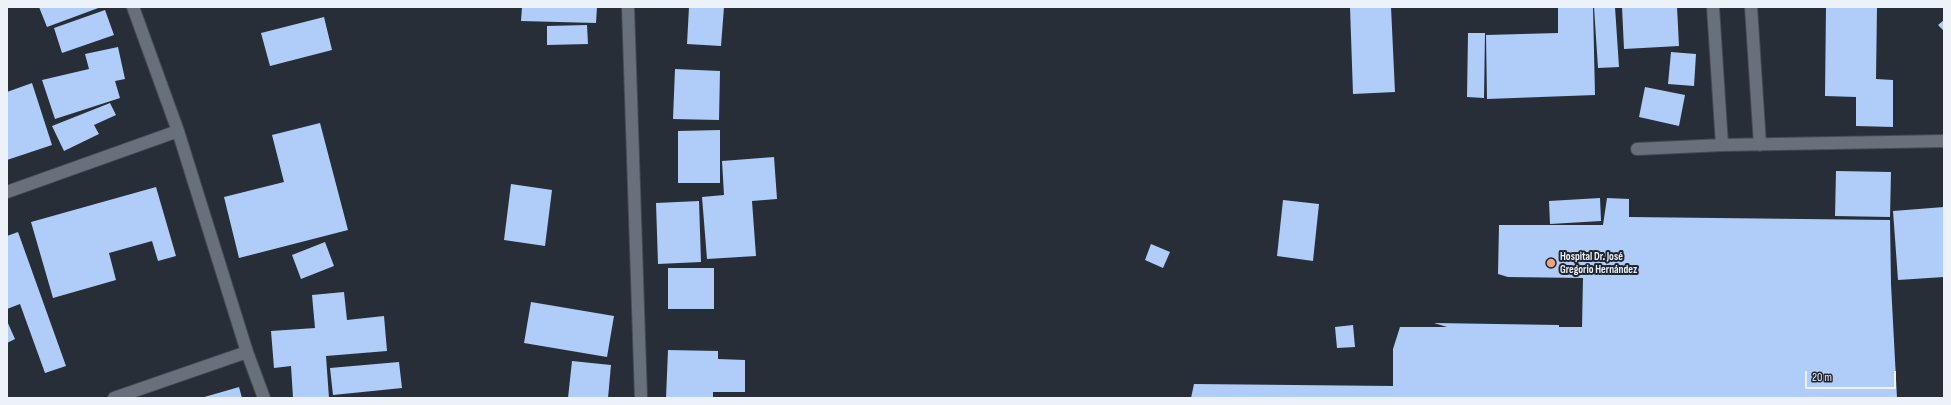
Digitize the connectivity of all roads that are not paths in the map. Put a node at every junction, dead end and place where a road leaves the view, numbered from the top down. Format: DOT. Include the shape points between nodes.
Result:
graph roads {
  1 [pos="133,7"];
  2 [pos="628,7"];
  3 [pos="1713,7"];
  4 [pos="1751,7"];
  5 [pos="178,131"];
  6 [pos="1944,141"];
  7 [pos="1722,145"];
  8 [pos="1760,145"];
  9 [pos="1638,149"];
  10 [pos="7,192"];
  11 [pos="247,352"];
  12 [pos="114,398"];
  13 [pos="264,398"];
  14 [pos="641,398"];
  1 -- 5 [label="street"];
  2 -- 14 [label="street"];
  3 -- 7 [label="street"];
  4 -- 8 [label="street"];
  5 -- 10 [label="street"];
  5 -- 11 [label="street"];
  6 -- 8 [label="street"];
  7 -- 8 [label="street"];
  7 -- 9 [label="street"];
  11 -- 12 [label="street"];
  11 -- 13 [label="street"];
}
